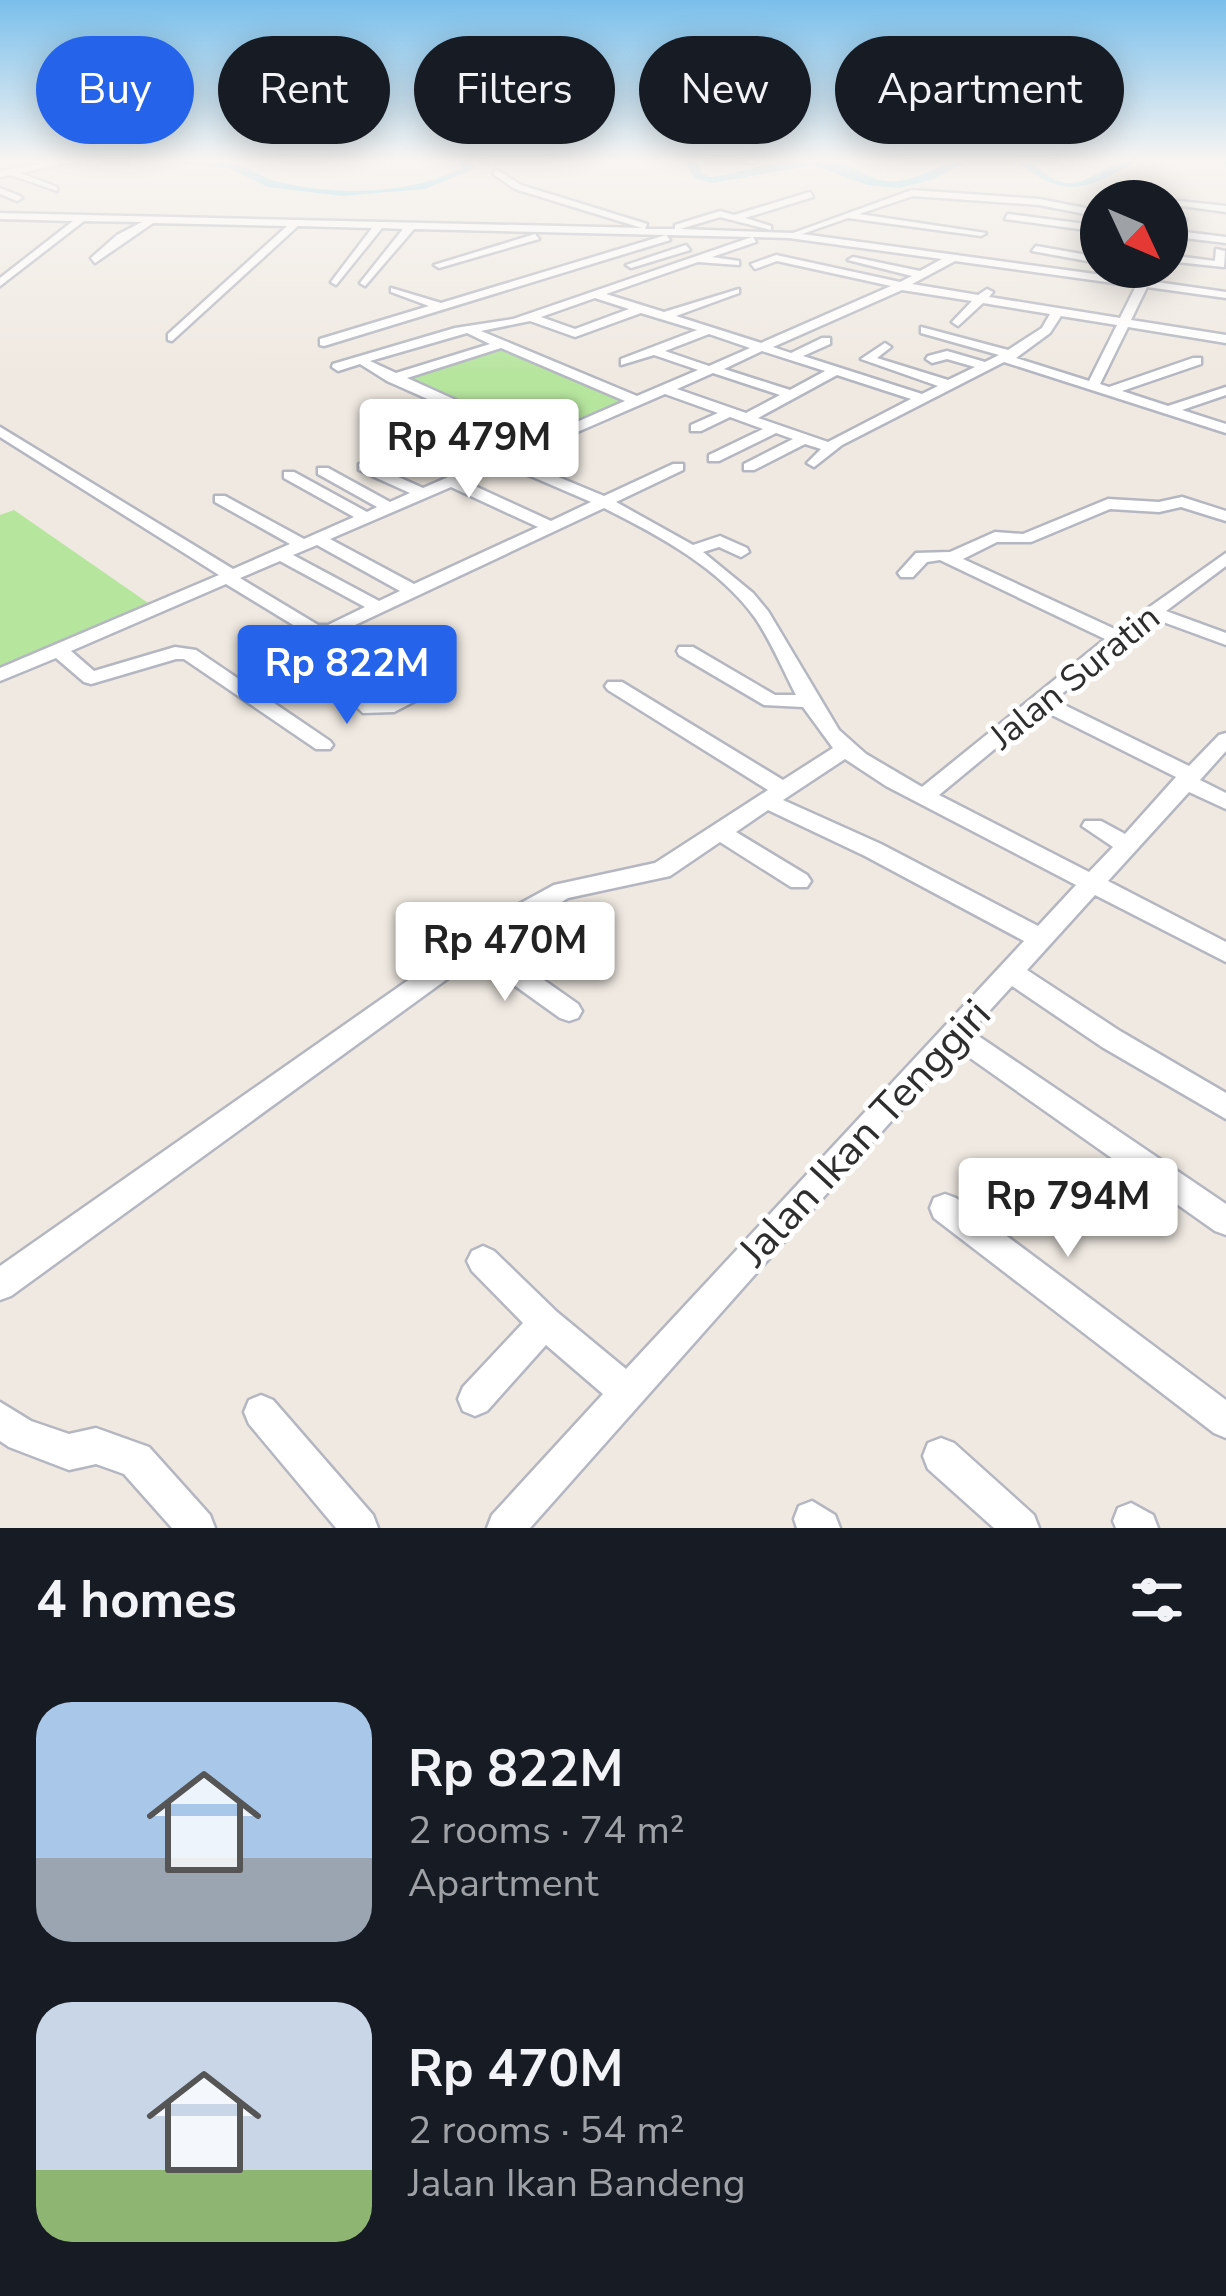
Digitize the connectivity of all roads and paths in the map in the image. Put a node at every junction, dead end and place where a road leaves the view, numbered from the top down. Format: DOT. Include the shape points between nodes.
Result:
graph roads {
  1 [pos="66,231"];
  2 [pos="131,231"];
  3 [pos="287,231"];
  4 [pos="375,231"];
  5 [pos="407,231"];
  6 [pos="554,231"];
  7 [pos="613,231"];
  8 [pos="781,231"];
  9 [pos="799,231"];
  10 [pos="935,231"];
  11 [pos="946,231"];
  12 [pos="1188,231"];
  13 [pos="642,232"];
  14 [pos="664,232"];
  15 [pos="684,233"];
  16 [pos="727,234"];
  17 [pos="791,234"];
  18 [pos="764,235"];
  19 [pos="903,239"];
  20 [pos="1223,245"];
  21 [pos="872,246"];
  22 [pos="1036,249"];
  23 [pos="954,257"];
  24 [pos="1080,257"];
  25 [pos="696,259"];
  26 [pos="95,260"];
  27 [pos="853,260"];
  28 [pos="1188,261"];
  29 [pos="735,263"];
  30 [pos="439,265"];
  31 [pos="631,265"];
  32 [pos="1013,265"];
  33 [pos="755,266"];
  34 [pos="575,267"];
  35 [pos="923,274"];
  36 [pos="597,275"];
  37 [pos="1080,275"];
  38 [pos="1001,278"];
  39 [pos="337,282"];
  40 [pos="523,282"];
  41 [pos="365,283"];
  42 [pos="0,284"];
  43 [pos="900,286"];
  44 [pos="541,288"];
  45 [pos="1141,288"];
  46 [pos="1178,288"];
  47 [pos="395,290"];
  48 [pos="735,291"];
  49 [pos="596,294"];
  50 [pos="984,294"];
  51 [pos="1226,295"];
  52 [pos="1014,304"];
  53 [pos="446,306"];
  54 [pos="642,308"];
  55 [pos="1058,311"];
  56 [pos="530,316"];
  57 [pos="664,316"];
  58 [pos="1197,318"];
  59 [pos="1003,320"];
  60 [pos="958,322"];
  61 [pos="1124,322"];
  62 [pos="510,323"];
  63 [pos="470,330"];
  64 [pos="709,330"];
  65 [pos="925,330"];
  66 [pos="1190,333"];
  67 [pos="172,337"];
  68 [pos="1226,339"];
  69 [pos="826,341"];
  70 [pos="324,342"];
  71 [pos="500,344"];
  72 [pos="762,347"];
  73 [pos="653,351"];
  74 [pos="1009,356"];
  75 [pos="792,357"];
  76 [pos="932,359"];
  77 [pos="371,360"];
  78 [pos="1197,361"];
  79 [pos="625,362"];
  80 [pos="987,366"];
  81 [pos="338,367"];
  82 [pos="710,370"];
  83 [pos="836,371"];
  84 [pos="410,372"];
  85 [pos="967,376"];
  86 [pos="392,378"];
  87 [pos="949,385"];
  88 [pos="1093,386"];
  89 [pos="664,389"];
  90 [pos="1110,391"];
  91 [pos="1226,392"];
  92 [pos="792,395"];
  93 [pos="922,398"];
  94 [pos="636,401"];
  95 [pos="1169,411"];
  96 [pos="728,413"];
  97 [pos="745,419"];
  98 [pos="696,428"];
  99 [pos="430,429"];
  100 [pos="774,429"];
  101 [pos="1226,430"];
  102 [pos="0,431"];
  103 [pos="804,439"];
  104 [pos="539,443"];
  105 [pos="420,446"];
  106 [pos="828,447"];
  107 [pos="714,458"];
  108 [pos="501,460"];
  109 [pos="814,463"];
  110 [pos="678,466"];
  111 [pos="749,466"];
  112 [pos="364,467"];
  113 [pos="322,471"];
  114 [pos="473,471"];
  115 [pos="289,475"];
  116 [pos="451,481"];
  117 [pos="423,494"];
  118 [pos="220,499"];
  119 [pos="604,502"];
  120 [pos="390,508"];
  121 [pos="1226,516"];
  122 [pos="367,518"];
  123 [pos="550,526"];
  124 [pos="310,542"];
  125 [pos="691,550"];
  126 [pos="741,552"];
  127 [pos="281,555"];
  128 [pos="1226,558"];
  129 [pos="951,559"];
  130 [pos="907,573"];
  131 [pos="230,577"];
  132 [pos="410,589"];
  133 [pos="377,607"];
  134 [pos="1153,612"];
  135 [pos="331,630"];
  136 [pos="1118,638"];
  137 [pos="1226,639"];
  138 [pos="59,650"];
  139 [pos="686,651"];
  140 [pos="0,675"];
  141 [pos="438,684"];
  142 [pos="615,686"];
  143 [pos="811,701"];
  144 [pos="1042,702"];
  145 [pos="1226,739"];
  146 [pos="323,745"];
  147 [pos="845,748"];
  148 [pos="1187,778"];
  149 [pos="775,796"];
  150 [pos="925,796"];
  151 [pos="1226,802"];
  152 [pos="1093,826"];
  153 [pos="721,833"];
  154 [pos="1127,845"];
  155 [pos="799,881"];
  156 [pos="1091,883"];
  157 [pos="1039,938"];
  158 [pos="477,946"];
  159 [pos="1226,953"];
  160 [pos="1010,972"];
  161 [pos="569,1011"];
  162 [pos="954,1033"];
  163 [pos="1226,1107"];
  164 [pos="945,1208"];
  165 [pos="1226,1220"];
  166 [pos="483,1261"];
  167 [pos="0,1285"];
  168 [pos="545,1324"];
  169 [pos="627,1392"];
  170 [pos="475,1399"];
  171 [pos="261,1412"];
  172 [pos="0,1419"];
  173 [pos="1226,1421"];
  174 [pos="941,1456"];
  175 [pos="197,1528"];
  176 [pos="361,1528"];
  177 [pos="505,1528"];
  178 [pos="1021,1528"];
  1 -- 42 [label="street"];
  2 -- 26 [label="street"];
  3 -- 67 [label="street"];
  4 -- 39 [label="street"];
  5 -- 41 [label="street"];
  6 -- 30 [label="street"];
  7 -- 13 [label="street"];
  8 -- 17 [label="street"];
  9 -- 17 [label="street"];
  10 -- 11 [label="street" via="977,236"];
  12 -- 20 [label="street"];
  13 -- 14 [label="street"];
  14 -- 15 [label="street"];
  15 -- 16 [label="street"];
  15 -- 34 [label="street"];
  16 -- 18 [label="street"];
  16 -- 31 [label="street"];
  17 -- 18 [label="street"];
  17 -- 21 [label="street"];
  18 -- 25 [label="street"];
  19 -- 21 [label="street"];
  20 -- 28 [label="street" via="1220,265"];
  21 -- 23 [label="street"];
  22 -- 24 [label="street"];
  23 -- 32 [label="street"];
  23 -- 35 [label="street"];
  25 -- 29 [label="street"];
  25 -- 49 [label="street"];
  27 -- 35 [label="street"];
  32 -- 37 [label="street"];
  32 -- 38 [label="street"];
  33 -- 43 [label="street" via="776,258"];
  34 -- 36 [label="street"];
  34 -- 40 [label="street"];
  35 -- 43 [label="street"];
  40 -- 44 [label="street"];
  40 -- 53 [label="street"];
  43 -- 50 [label="street"];
  43 -- 72 [label="street"];
  45 -- 61 [label="street"];
  46 -- 51 [label="street"];
  47 -- 53 [label="street"];
  48 -- 57 [label="street"];
  49 -- 54 [label="street"];
  49 -- 56 [label="street"];
  50 -- 52 [label="street"];
  50 -- 60 [label="street"];
  52 -- 55 [label="street"];
  52 -- 59 [label="street"];
  53 -- 62 [label="street"];
  53 -- 70 [label="street"];
  54 -- 56 [label="street" via="579,332"];
  54 -- 57 [label="street"];
  55 -- 61 [label="street"];
  55 -- 74 [label="street"];
  56 -- 62 [label="street"];
  57 -- 64 [label="street"];
  58 -- 66 [label="street"];
  61 -- 66 [label="street"];
  61 -- 88 [label="street"];
  62 -- 63 [label="street"];
  63 -- 71 [label="street"];
  63 -- 77 [label="street"];
  64 -- 72 [label="street"];
  64 -- 73 [label="street"];
  65 -- 74 [label="street"];
  66 -- 68 [label="street"];
  69 -- 75 [label="street"];
  71 -- 84 [label="street"];
  71 -- 94 [label="street"];
  72 -- 75 [label="street"];
  72 -- 82 [label="street"];
  73 -- 79 [label="street"];
  73 -- 82 [label="street"];
  74 -- 80 [label="street"];
  74 -- 88 [label="street"];
  75 -- 83 [label="street"];
  76 -- 80 [label="street" via="943,354"];
  77 -- 81 [label="street"];
  77 -- 84 [label="street"];
  77 -- 86 [label="street"];
  78 -- 90 [label="street"];
  80 -- 85 [label="street"];
  82 -- 89 [label="street"];
  82 -- 92 [label="street"];
  83 -- 92 [label="street"];
  83 -- 93 [label="street"];
  84 -- 86 [label="street"];
  85 -- 87 [label="street"];
  85 -- 87 [label="street" via="892,351 867,358"];
  86 -- 104 [label="street"];
  87 -- 93 [label="street"];
  88 -- 90 [label="street"];
  89 -- 94 [label="street"];
  89 -- 96 [label="street"];
  90 -- 95 [label="street"];
  91 -- 95 [label="street"];
  92 -- 97 [label="street"];
  93 -- 106 [label="street"];
  94 -- 104 [label="street"];
  95 -- 101 [label="street"];
  96 -- 97 [label="street"];
  96 -- 98 [label="street"];
  97 -- 100 [label="street"];
  99 -- 108 [label="street"];
  100 -- 103 [label="street"];
  100 -- 107 [label="street"];
  102 -- 131 [label="street"];
  103 -- 106 [label="street"];
  103 -- 111 [label="street"];
  104 -- 108 [label="street"];
  105 -- 114 [label="street"];
  106 -- 109 [label="street"];
  108 -- 114 [label="street"];
  108 -- 119 [label="street"];
  110 -- 119 [label="street"];
  112 -- 117 [label="street"];
  113 -- 120 [label="street"];
  114 -- 116 [label="street"];
  115 -- 122 [label="street"];
  116 -- 117 [label="street"];
  116 -- 123 [label="street"];
  117 -- 120 [label="street"];
  118 -- 124 [label="street"];
  119 -- 123 [label="street"];
  119 -- 125 [label="street"];
  120 -- 122 [label="street"];
  121 -- 129 [label="street" via="1188,502 1155,515 1097,506 1030,538 994,537"];
  122 -- 124 [label="street"];
  123 -- 132 [label="street"];
  124 -- 127 [label="street"];
  124 -- 132 [label="street"];
  125 -- 126 [label="street" via="720,541"];
  125 -- 143 [label="street" via="759,609"];
  127 -- 131 [label="street"];
  127 -- 133 [label="street"];
  128 -- 134 [label="street, Jalan Suratin"];
  129 -- 130 [label="street" via="927,555"];
  129 -- 136 [label="street"];
  131 -- 135 [label="street" via="314,631"];
  131 -- 138 [label="street"];
  132 -- 133 [label="street"];
  133 -- 135 [label="street"];
  134 -- 136 [label="street, Jalan Suratin"];
  134 -- 137 [label="street"];
  135 -- 141 [label="street" via="338,679 370,710"];
  136 -- 144 [label="street, Jalan Suratin"];
  138 -- 140 [label="street"];
  138 -- 146 [label="street" via="91,678 189,654"];
  139 -- 143 [label="street" via="771,701"];
  142 -- 149 [label="street"];
  143 -- 147 [label="street"];
  144 -- 148 [label="street"];
  144 -- 150 [label="street, Jalan Suratin"];
  145 -- 148 [label="street, Jalan Ikan Tenggiri"];
  147 -- 149 [label="street"];
  147 -- 150 [label="street"];
  148 -- 151 [label="street"];
  148 -- 154 [label="street, Jalan Ikan Tenggiri"];
  149 -- 153 [label="street"];
  149 -- 157 [label="street"];
  150 -- 156 [label="street"];
  152 -- 154 [label="street"];
  153 -- 155 [label="street"];
  153 -- 158 [label="street" via="662,870 550,896"];
  154 -- 156 [label="street, Jalan Ikan Tenggiri"];
  156 -- 157 [label="street, Jalan Ikan Tenggiri"];
  156 -- 159 [label="street"];
  157 -- 160 [label="street, Jalan Ikan Tenggiri"];
  158 -- 161 [label="street"];
  158 -- 167 [label="street"];
  160 -- 162 [label="street, Jalan Ikan Tenggiri"];
  160 -- 163 [label="street"];
  162 -- 165 [label="street"];
  162 -- 169 [label="street, Jalan Ikan Tenggiri"];
  164 -- 173 [label="street"];
  166 -- 168 [label="street"];
  168 -- 169 [label="street"];
  168 -- 170 [label="street"];
  169 -- 177 [label="street, Jalan Ikan Tenggiri"];
  171 -- 176 [label="street"];
  172 -- 175 [label="street" via="69,1452 96,1447 136,1460"];
  174 -- 178 [label="street"];
}
